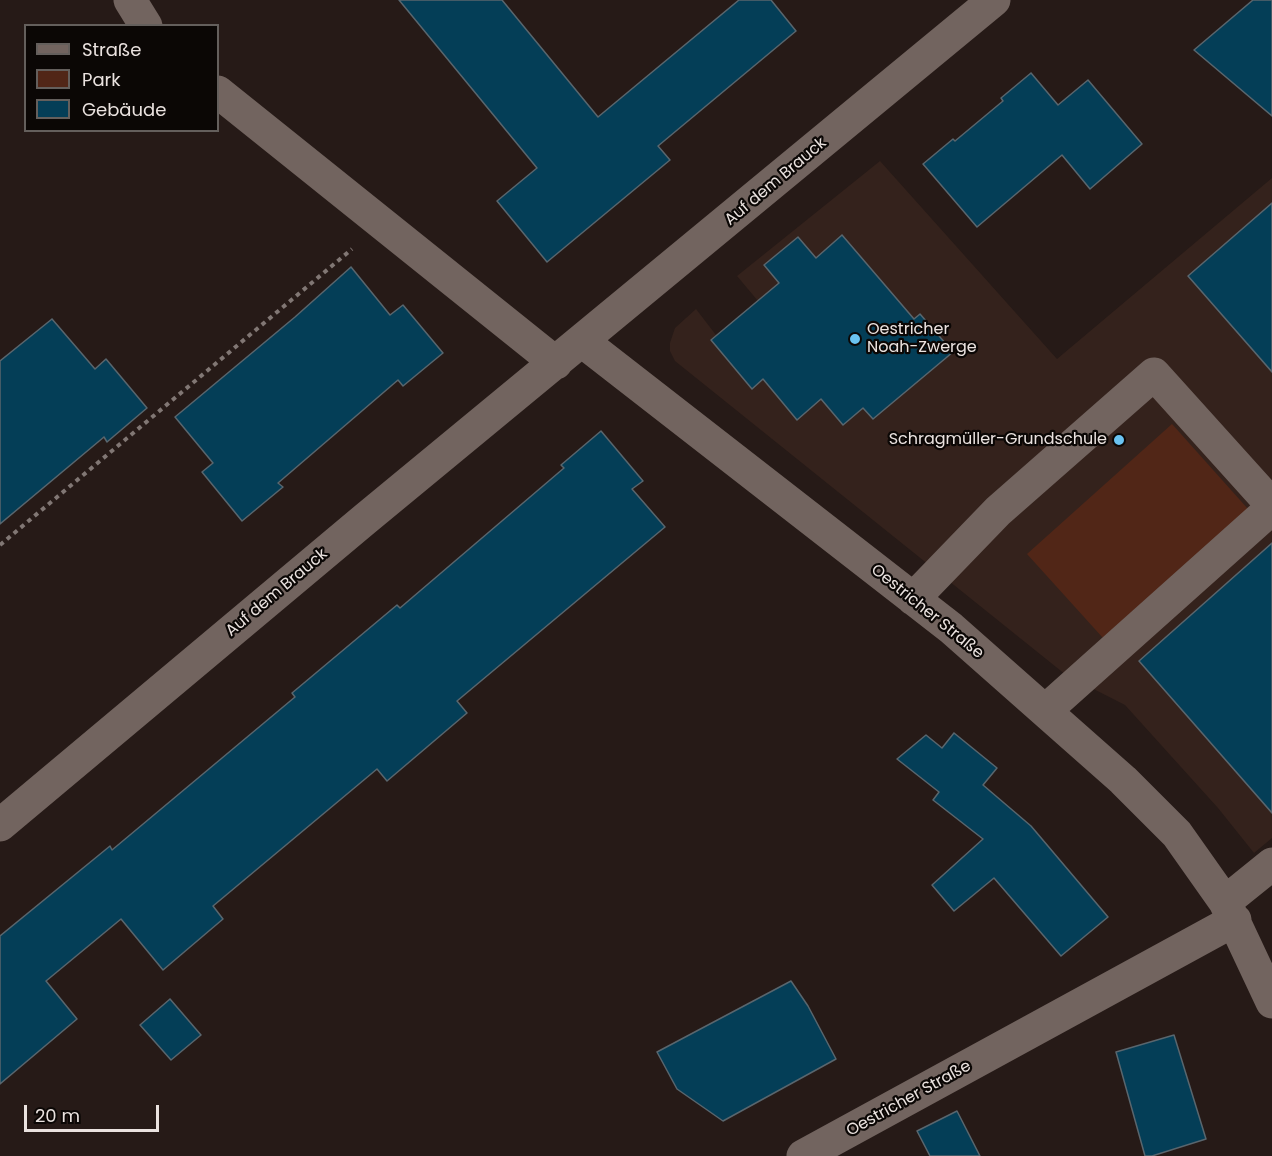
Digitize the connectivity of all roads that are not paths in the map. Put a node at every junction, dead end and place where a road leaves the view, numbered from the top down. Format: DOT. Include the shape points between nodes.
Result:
graph roads {
  1 [pos="130,0"];
  2 [pos="994,0"];
  3 [pos="145,24"];
  4 [pos="219,93"];
  5 [pos="582,341"];
  6 [pos="556,363"];
  7 [pos="1272,506"];
  8 [pos="913,599"];
  9 [pos="1045,711"];
  10 [pos="0,825"];
  11 [pos="1272,864"];
  12 [pos="1230,911"];
  13 [pos="1272,1002"];
  14 [pos="803,1156"];
  1 -- 3 [label="street"];
  2 -- 5 [label="street, Auf dem Brauck"];
  4 -- 6 [label="street"];
  5 -- 6 [label="street, Auf dem Brauck"];
  5 -- 8 [label="street, Oestricher Straße"];
  6 -- 10 [label="street, Auf dem Brauck"];
  7 -- 8 [label="street" via="1154,374 998,511"];
  7 -- 9 [label="street"];
  8 -- 9 [label="street, Oestricher Straße"];
  9 -- 12 [label="street, Oestricher Straße" via="1123,780 1176,834"];
  11 -- 12 [label="street"];
  12 -- 13 [label="street, Oestricher Straße"];
  12 -- 14 [label="street, Oestricher Straße"];
}
